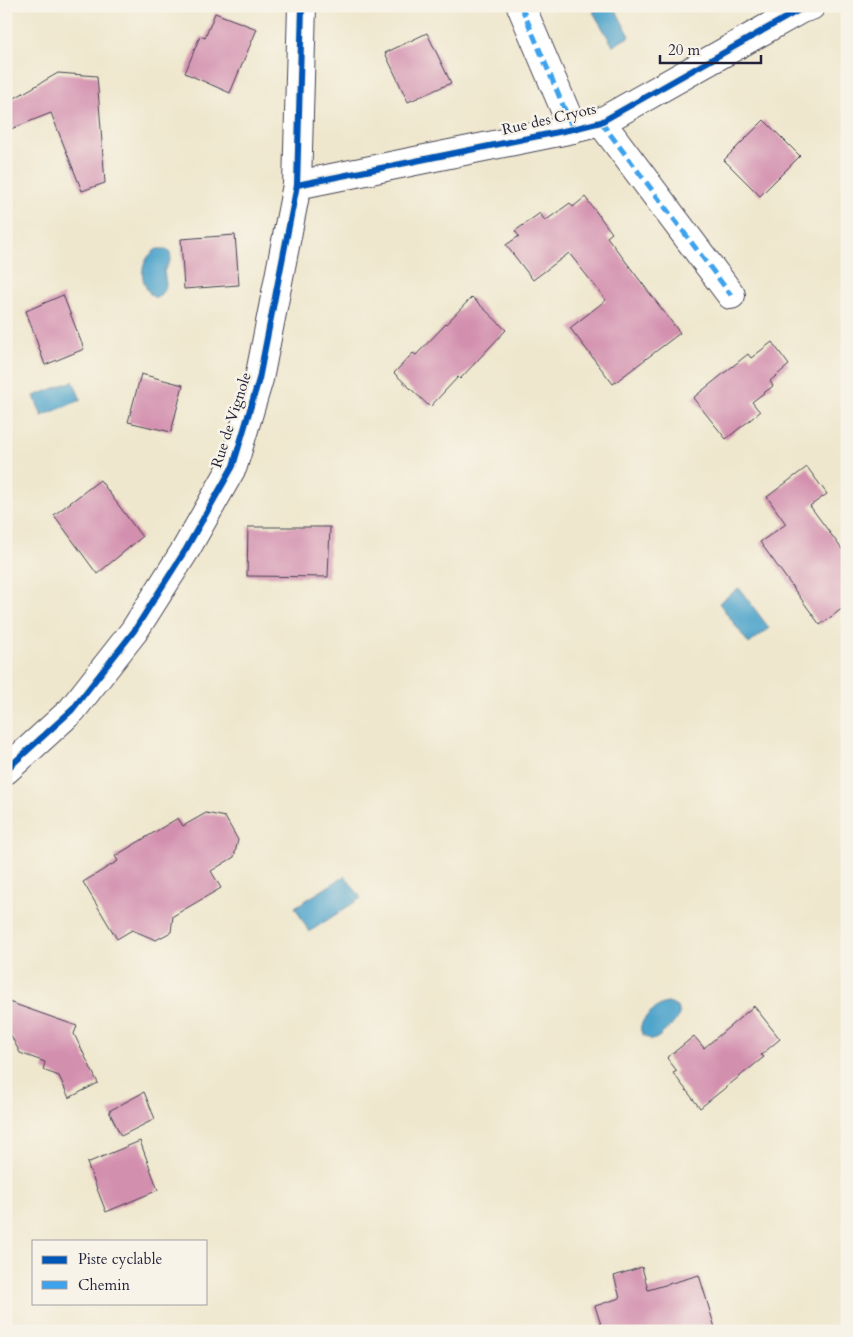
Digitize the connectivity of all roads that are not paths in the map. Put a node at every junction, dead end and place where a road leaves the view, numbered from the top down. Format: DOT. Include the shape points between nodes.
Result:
graph roads {
  1 [pos="302,6"];
  2 [pos="521,6"];
  3 [pos="811,6"];
  4 [pos="601,122"];
  5 [pos="573,129"];
  6 [pos="297,185"];
  7 [pos="731,295"];
  8 [pos="6,770"];
  1 -- 6 [label="street, Rue de Vignole"];
  2 -- 5 [label="street"];
  3 -- 4 [label="street, Rue des Cryots"];
  4 -- 5 [label="street, Rue des Cryots"];
  4 -- 7 [label="street"];
  5 -- 6 [label="street, Rue des Cryots"];
  6 -- 8 [label="street, Rue de Vignole" via="259,379 232,466 186,549 134,631 72,710"];
}
